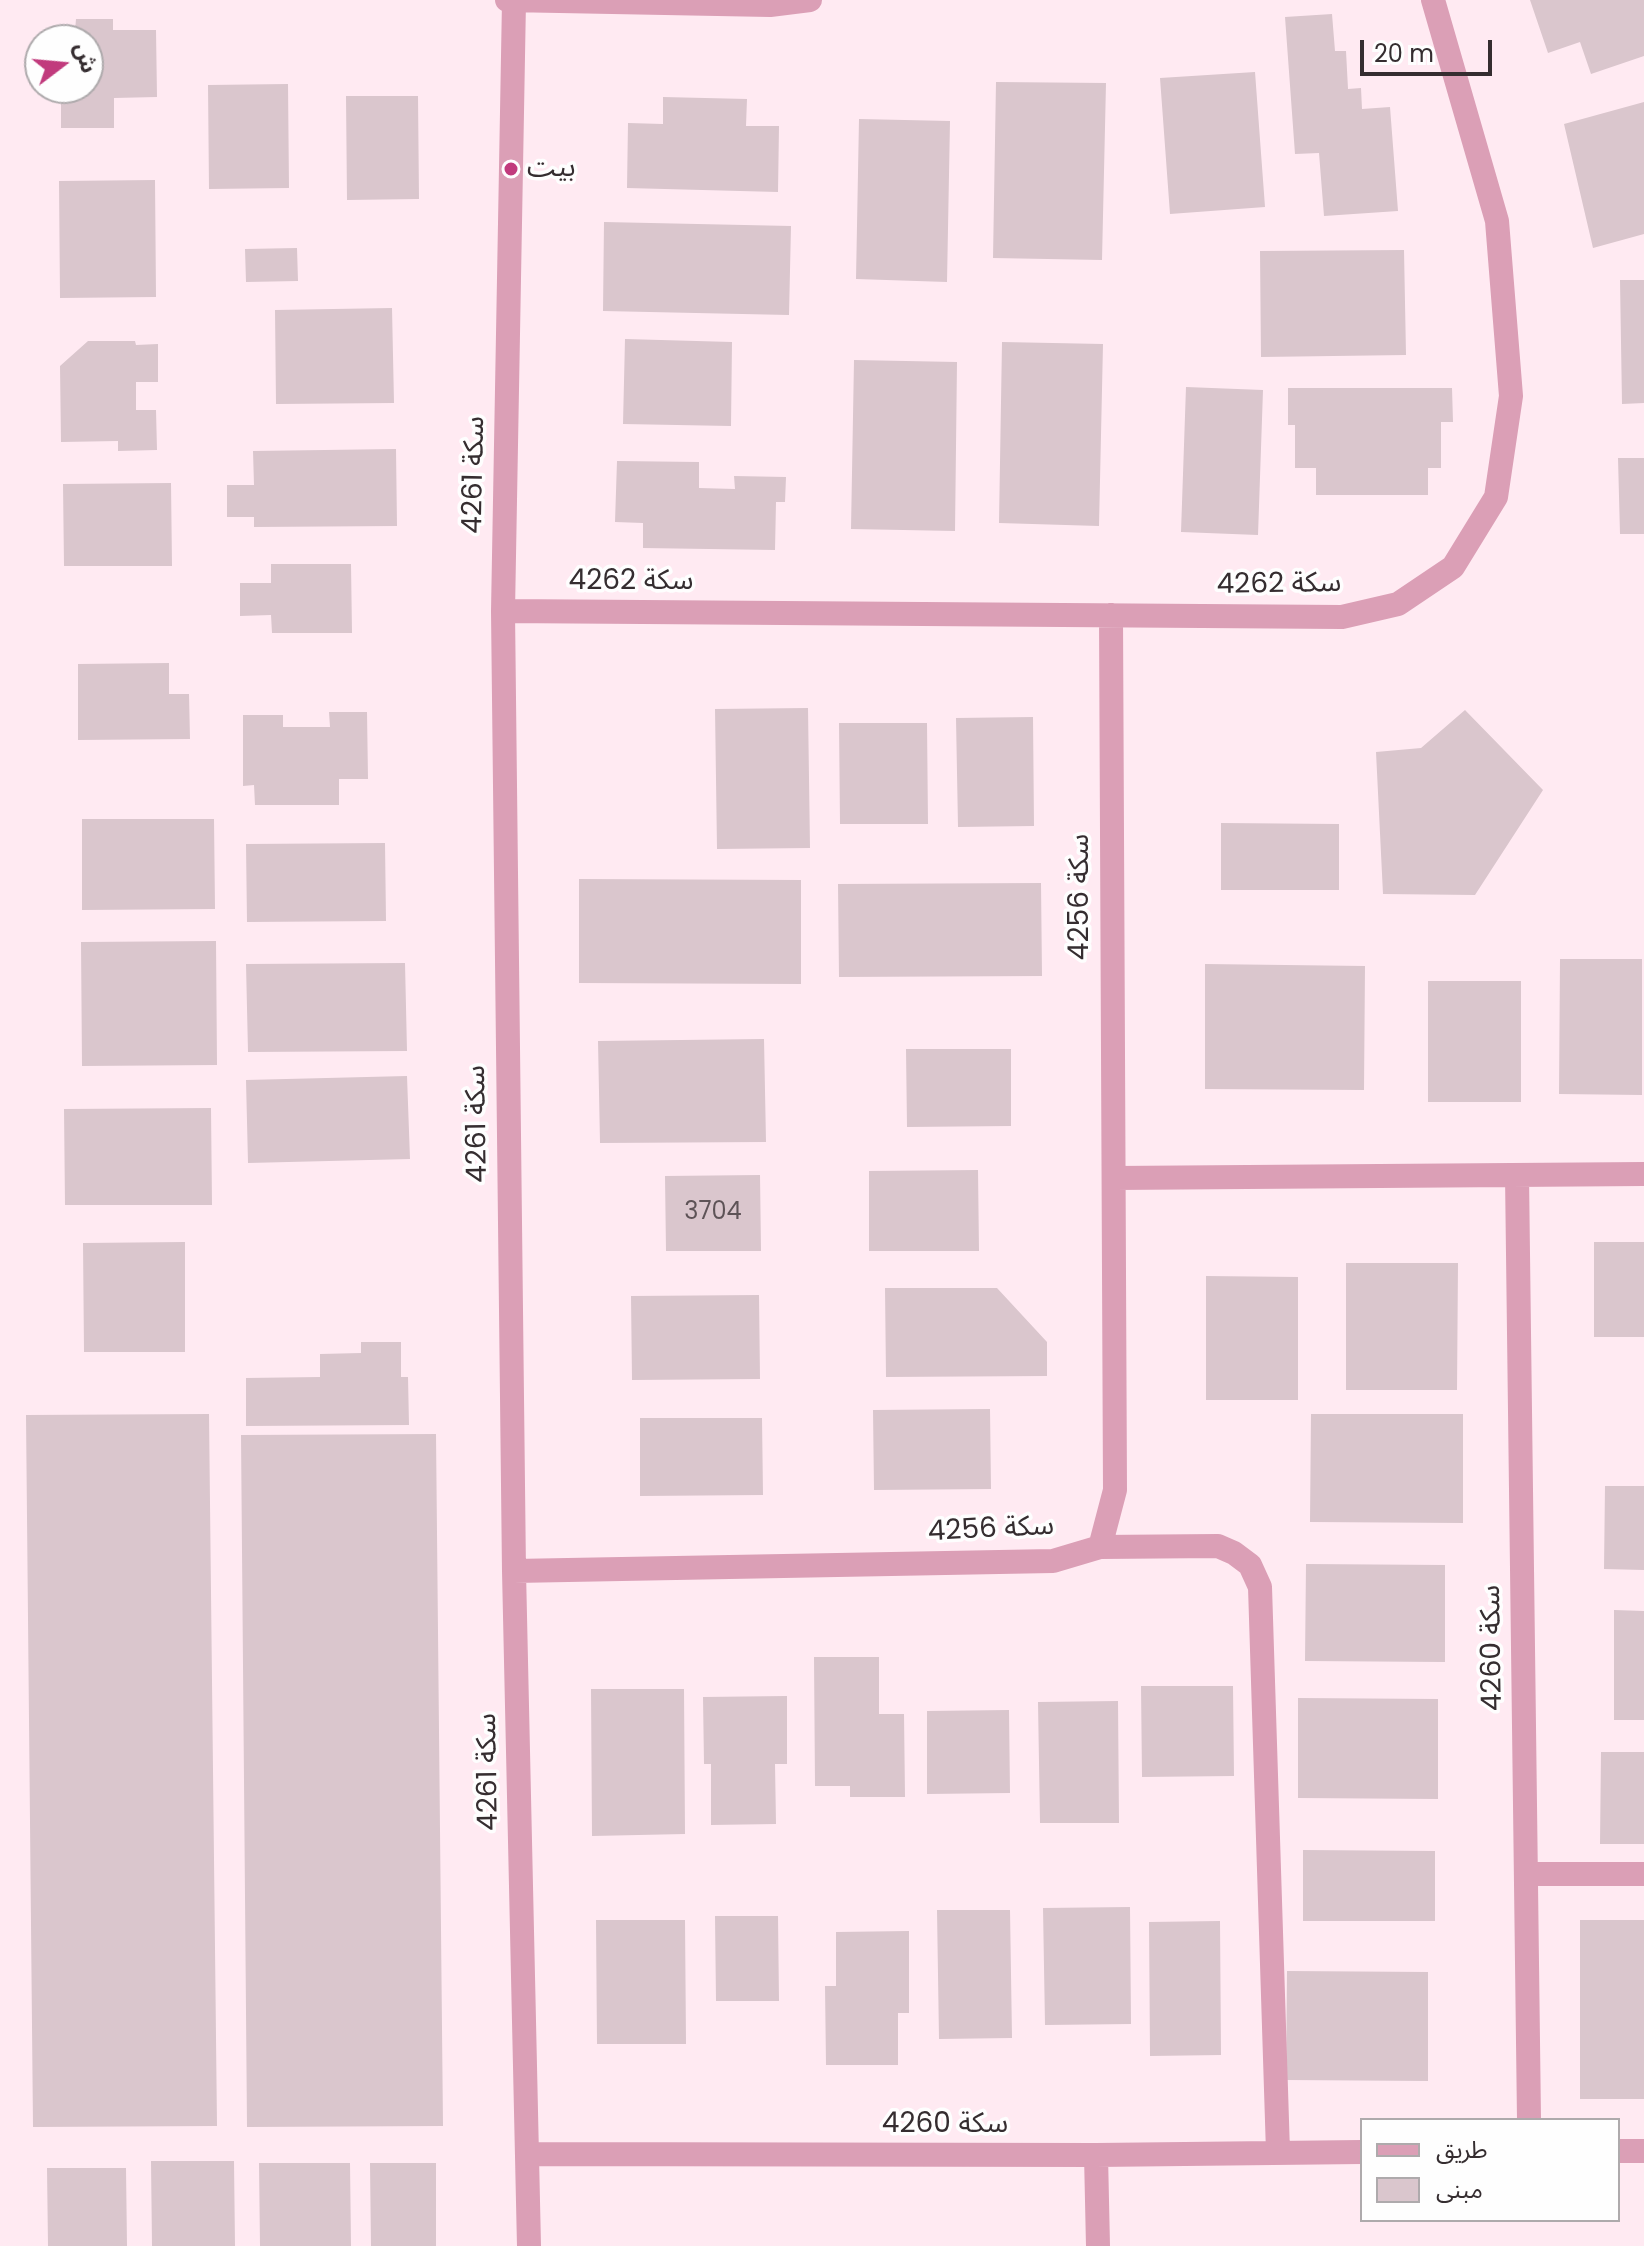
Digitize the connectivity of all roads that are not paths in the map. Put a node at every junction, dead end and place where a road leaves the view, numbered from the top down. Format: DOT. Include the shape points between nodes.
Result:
graph roads {
  1 [pos="810,0"];
  2 [pos="1433,0"];
  3 [pos="511,1"];
  4 [pos="503,611"];
  5 [pos="1111,615"];
  6 [pos="1644,1174"];
  7 [pos="1517,1175"];
  8 [pos="1115,1178"];
  9 [pos="1100,1547"];
  10 [pos="514,1571"];
  11 [pos="1526,1874"];
  12 [pos="1644,1874"];
  13 [pos="1529,2118"];
  14 [pos="1620,2151"];
  15 [pos="1644,2151"];
  16 [pos="1278,2152"];
  17 [pos="1360,2152"];
  18 [pos="528,2154"];
  19 [pos="1096,2155"];
  20 [pos="529,2246"];
  21 [pos="1098,2246"];
  1 -- 3 [label="street" via="770,5"];
  2 -- 5 [label="street, سكة 4262" via="1497,221 1511,396 1496,497 1453,567 1398,604 1342,617"];
  3 -- 4 [label="street, سكة 4261"];
  4 -- 5 [label="street, سكة 4262"];
  4 -- 10 [label="street, سكة 4261"];
  5 -- 8 [label="street, سكة 4256"];
  6 -- 7 [label="street"];
  7 -- 8 [label="street"];
  7 -- 11 [label="street, سكة 4260"];
  8 -- 9 [label="street, سكة 4256" via="1115,1490"];
  9 -- 10 [label="street, سكة 4256" via="1053,1561"];
  9 -- 16 [label="street" via="1218,1546 1250,1565 1260,1587"];
  10 -- 18 [label="street, سكة 4261"];
  11 -- 12 [label="street"];
  11 -- 13 [label="street, سكة 4260"];
  14 -- 15 [label="street"];
  16 -- 17 [label="street, سكة 4260"];
  16 -- 19 [label="street, سكة 4260"];
  18 -- 19 [label="street, سكة 4260"];
  18 -- 20 [label="street, سكة 4261"];
  19 -- 21 [label="street"];
}
